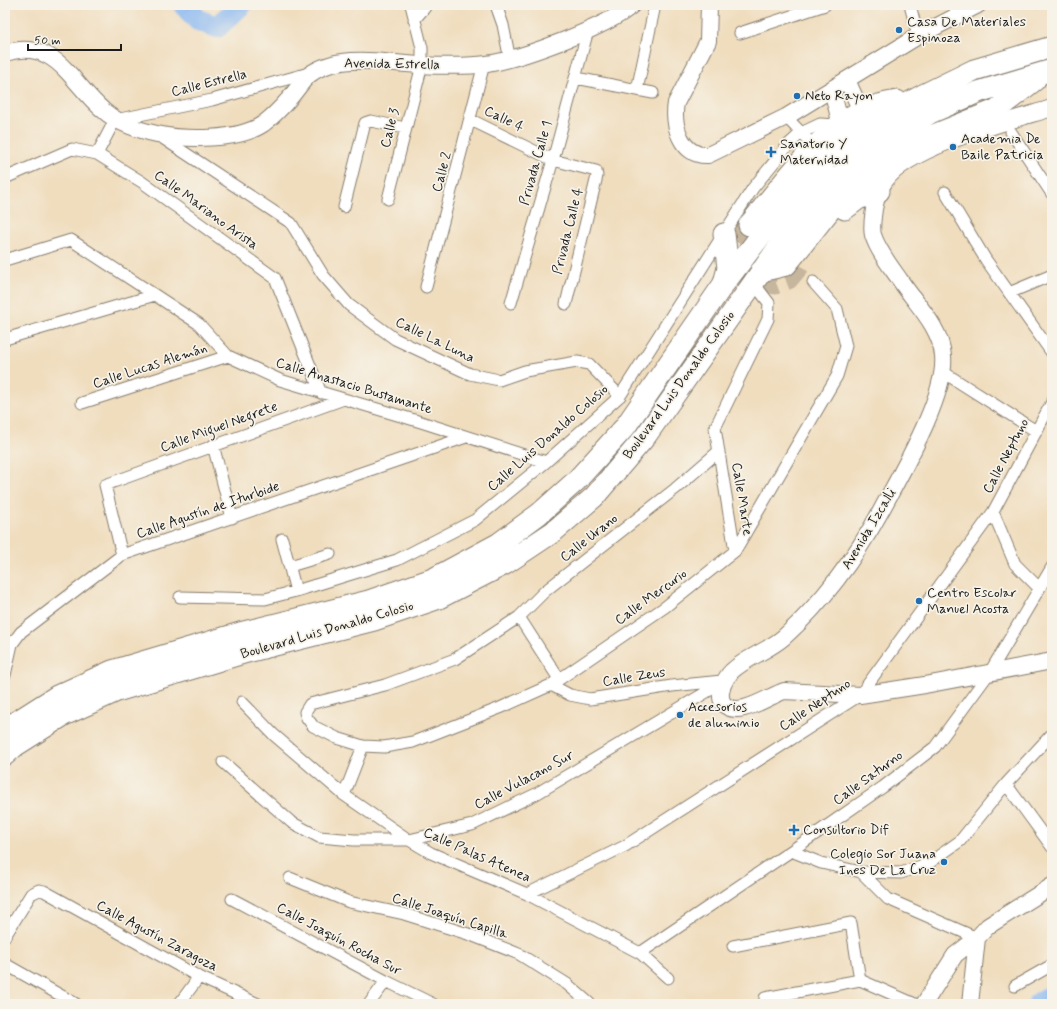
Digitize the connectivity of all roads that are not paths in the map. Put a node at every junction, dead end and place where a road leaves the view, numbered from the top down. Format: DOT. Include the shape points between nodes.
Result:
graph roads {
  1 [pos="411,5"];
  2 [pos="428,5"];
  3 [pos="496,5"];
  4 [pos="632,5"];
  5 [pos="655,5"];
  6 [pos="709,5"];
  7 [pos="825,5"];
  8 [pos="910,5"];
  9 [pos="978,5"];
  10 [pos="414,20"];
  11 [pos="588,30"];
  12 [pos="740,33"];
  13 [pos="918,36"];
  14 [pos="1052,47"];
  15 [pos="5,53"];
  16 [pos="510,60"];
  17 [pos="484,64"];
  18 [pos="422,65"];
  19 [pos="1049,71"];
  20 [pos="309,73"];
  21 [pos="576,78"];
  22 [pos="847,80"];
  23 [pos="637,90"];
  24 [pos="832,90"];
  25 [pos="653,93"];
  26 [pos="923,95"];
  27 [pos="1052,108"];
  28 [pos="861,111"];
  29 [pos="786,117"];
  30 [pos="115,120"];
  31 [pos="471,120"];
  32 [pos="960,123"];
  33 [pos="841,125"];
  34 [pos="405,128"];
  35 [pos="1012,132"];
  36 [pos="156,134"];
  37 [pos="808,140"];
  38 [pos="934,147"];
  39 [pos="97,154"];
  40 [pos="553,160"];
  41 [pos="592,168"];
  42 [pos="5,178"];
  43 [pos="879,191"];
  44 [pos="945,192"];
  45 [pos="1052,194"];
  46 [pos="388,199"];
  47 [pos="344,207"];
  48 [pos="749,225"];
  49 [pos="724,234"];
  50 [pos="5,260"];
  51 [pos="801,264"];
  52 [pos="1052,274"];
  53 [pos="757,277"];
  54 [pos="813,282"];
  55 [pos="723,285"];
  56 [pos="426,287"];
  57 [pos="1009,293"];
  58 [pos="155,295"];
  59 [pos="511,303"];
  60 [pos="566,304"];
  61 [pos="5,339"];
  62 [pos="1052,353"];
  63 [pos="228,356"];
  64 [pos="943,372"];
  65 [pos="321,393"];
  66 [pos="620,396"];
  67 [pos="344,399"];
  68 [pos="1052,402"];
  69 [pos="82,403"];
  70 [pos="1036,431"];
  71 [pos="466,437"];
  72 [pos="213,445"];
  73 [pos="719,451"];
  74 [pos="546,462"];
  75 [pos="993,512"];
  76 [pos="232,518"];
  77 [pos="282,539"];
  78 [pos="735,551"];
  79 [pos="330,554"];
  80 [pos="122,555"];
  81 [pos="290,566"];
  82 [pos="1052,567"];
  83 [pos="1039,588"];
  84 [pos="296,591"];
  85 [pos="180,597"];
  86 [pos="519,617"];
  87 [pos="1052,661"];
  88 [pos="990,672"];
  89 [pos="5,675"];
  90 [pos="725,681"];
  91 [pos="555,682"];
  92 [pos="860,695"];
  93 [pos="242,702"];
  94 [pos="305,712"];
  95 [pos="5,729"];
  96 [pos="1052,734"];
  97 [pos="363,746"];
  98 [pos="5,755"];
  99 [pos="223,762"];
  100 [pos="1006,784"];
  101 [pos="344,794"];
  102 [pos="409,840"];
  103 [pos="1052,847"];
  104 [pos="791,851"];
  105 [pos="861,872"];
  106 [pos="290,878"];
  107 [pos="1052,886"];
  108 [pos="527,894"];
  109 [pos="232,899"];
  110 [pos="5,936"];
  111 [pos="977,938"];
  112 [pos="734,946"];
  113 [pos="640,953"];
  114 [pos="5,964"];
  115 [pos="1049,966"];
  116 [pos="200,977"];
  117 [pos="668,978"];
  118 [pos="860,980"];
  119 [pos="386,981"];
  120 [pos="1015,986"];
  121 [pos="765,998"];
  122 [pos="73,1003"];
  123 [pos="254,1003"];
  124 [pos="179,1004"];
  125 [pos="369,1004"];
  126 [pos="433,1004"];
  127 [pos="590,1004"];
  128 [pos="915,1004"];
  129 [pos="924,1004"];
  130 [pos="970,1004"];
  1 -- 10 [label="street, Calle 3"];
  2 -- 10 [label="street"];
  3 -- 16 [label="street"];
  4 -- 11 [label="street, Avenida Estrella" via="610,20"];
  5 -- 23 [label="street"];
  6 -- 29 [label="street" via="708,41 676,103 674,113 675,124 684,144 692,152 708,155"];
  7 -- 12 [label="street"];
  8 -- 13 [label="street"];
  9 -- 13 [label="street"];
  10 -- 18 [label="street, Calle 3" via="422,48"];
  11 -- 16 [label="street, Avenida Estrella"];
  11 -- 21 [label="street, Privada Calle 1"];
  13 -- 22 [label="street"];
  14 -- 26 [label="highway, Boulevard Luis Donaldo Colosio" via="974,70"];
  15 -- 30 [label="street, Avenida Estrella" via="30,48 45,54 66,69 101,110"];
  16 -- 17 [label="street, Avenida Estrella"];
  17 -- 18 [label="street, Avenida Estrella"];
  17 -- 31 [label="street, Calle 2"];
  18 -- 20 [label="street, Avenida Estrella" via="347,61 330,64"];
  18 -- 34 [label="street, Calle 3"];
  19 -- 32 [label="highway" via="996,110"];
  19 -- 53 [label="highway, Boulevard Luis Donaldo Colosio" via="978,92 932,112 891,136 836,179 797,221"];
  20 -- 30 [label="street, Calle Estrella" via="212,100"];
  20 -- 36 [label="street, Avenida Estrella" via="288,100 263,124 244,133 192,140"];
  21 -- 23 [label="street"];
  21 -- 40 [label="street, Privada Calle 1"];
  22 -- 24 [label="street"];
  22 -- 28 [label="street"];
  23 -- 25 [label="street"];
  24 -- 29 [label="street"];
  24 -- 33 [label="street"];
  26 -- 28 [label="highway"];
  26 -- 55 [label="highway, Boulevard Luis Donaldo Colosio" via="881,118 826,160 782,208"];
  27 -- 38 [label="street, Avenida Izcalli"];
  28 -- 33 [label="highway"];
  29 -- 37 [label="street"];
  30 -- 36 [label="street, Avenida Estrella"];
  30 -- 39 [label="street"];
  31 -- 40 [label="street, Calle 4"];
  31 -- 56 [label="street, Calle 2"];
  32 -- 38 [label="street"];
  32 -- 53 [label="highway" via="929,137 879,166 834,205 786,265"];
  33 -- 37 [label="highway"];
  34 -- 46 [label="street, Calle 3"];
  34 -- 47 [label="street" via="371,121 365,123"];
  35 -- 45 [label="street"];
  36 -- 66 [label="street, Calle La Luna" via="292,223 323,275 349,305 395,339 470,374 499,380 525,371 577,362 589,364"];
  37 -- 48 [label="highway"];
  37 -- 49 [label="street, Calle Luis Donaldo Colosio" via="789,144 754,188"];
  38 -- 43 [label="street, Avenida Izcalli" via="898,168 885,180"];
  39 -- 42 [label="street, Calle Mariano Arista" via="72,149"];
  39 -- 65 [label="street, Calle Mariano Arista" via="142,182 275,278"];
  40 -- 41 [label="street, Calle 4"];
  40 -- 59 [label="street, Privada Calle 1"];
  41 -- 60 [label="street, Privada Calle 4" via="597,176"];
  43 -- 51 [label="highway" via="858,199 836,216"];
  43 -- 64 [label="street, Avenida Izcalli" via="872,221 872,234 935,329 941,342"];
  44 -- 57 [label="street"];
  49 -- 55 [label="highway" via="728,268"];
  49 -- 66 [label="street, Calle Luis Donaldo Colosio"];
  50 -- 58 [label="street, Calle Anastacio Bustamante" via="71,240"];
  52 -- 57 [label="street"];
  53 -- 73 [label="street" via="769,303 768,320 715,428"];
  53 -- 98 [label="highway, Boulevard Luis Donaldo Colosio" via="645,437 594,497 553,532 505,564 439,598 374,620 247,652 117,691 64,715"];
  54 -- 78 [label="street, Calle Mercurio" via="837,309 846,346 840,368"];
  55 -- 95 [label="highway, Boulevard Luis Donaldo Colosio" via="625,427 576,481 539,514 498,544 433,579 369,600 240,633 112,671 57,696"];
  57 -- 62 [label="street"];
  58 -- 61 [label="street"];
  58 -- 63 [label="street, Calle Anastacio Bustamante" via="199,324"];
  63 -- 65 [label="street, Calle Anastacio Bustamante" via="280,380"];
  63 -- 69 [label="street, Calle Lucas Alemán"];
  64 -- 70 [label="street"];
  64 -- 90 [label="street, Avenida Izcalli" via="915,447 872,529 832,589 782,639 732,671"];
  65 -- 67 [label="street, Calle Anastacio Bustamante"];
  66 -- 74 [label="street, Calle Luis Donaldo Colosio"];
  67 -- 71 [label="street, Calle Anastacio Bustamante"];
  67 -- 72 [label="street, Calle Miguel Negrete"];
  68 -- 70 [label="street, Calle Neptuno"];
  70 -- 75 [label="street, Calle Neptuno"];
  71 -- 74 [label="street, Calle Anastacio Bustamante"];
  71 -- 76 [label="street, Calle Agustín de Iturbide"];
  72 -- 76 [label="street"];
  72 -- 80 [label="street, Calle Miguel Negrete" via="105,485"];
  73 -- 78 [label="street, Calle Marte"];
  73 -- 86 [label="street, Calle Urano" via="675,490 545,591"];
  74 -- 84 [label="street, Calle Luis Donaldo Colosio" via="475,520 412,553"];
  75 -- 83 [label="street" via="1015,564"];
  75 -- 92 [label="street, Calle Neptuno"];
  76 -- 80 [label="street, Calle Agustín de Iturbide"];
  77 -- 81 [label="street"];
  78 -- 91 [label="street, Calle Mercurio" via="665,607"];
  79 -- 81 [label="street"];
  80 -- 89 [label="street, Calle Agustín de Iturbide" via="21,632 12,644"];
  81 -- 84 [label="street"];
  82 -- 83 [label="street, Calle Saturno"];
  83 -- 88 [label="street, Calle Saturno"];
  84 -- 85 [label="street, Calle Luis Donaldo Colosio" via="265,599"];
  86 -- 91 [label="street"];
  86 -- 94 [label="street, Calle Urano" via="455,659 385,685 310,704"];
  87 -- 88 [label="street"];
  88 -- 92 [label="street"];
  88 -- 104 [label="street, Calle Saturno" via="935,747"];
  90 -- 91 [label="street, Calle Zeus" via="672,686 590,699 570,696"];
  90 -- 92 [label="street" via="721,696 724,703 730,708 737,709 750,707 784,691"];
  90 -- 102 [label="street, Calle Vulacano Sur" via="536,794 472,825"];
  91 -- 97 [label="street, Calle Mercurio" via="500,708 413,742"];
  92 -- 108 [label="street, Calle Neptuno" via="625,846"];
  93 -- 101 [label="street, Calle Palas Atenea" via="274,735"];
  94 -- 97 [label="street, Calle Mercurio" via="313,726 337,738"];
  96 -- 100 [label="street"];
  97 -- 101 [label="street"];
  99 -- 102 [label="street, Calle Vulacano Sur" via="292,822 318,836 354,840"];
  100 -- 103 [label="street"];
  100 -- 105 [label="street" via="960,841 929,863 901,873"];
  101 -- 102 [label="street, Calle Palas Atenea"];
  102 -- 108 [label="street, Calle Palas Atenea" via="431,854"];
  104 -- 105 [label="street" via="821,863"];
  104 -- 113 [label="street, Calle Saturno"];
  105 -- 111 [label="street" via="888,899"];
  106 -- 127 [label="street, Calle Joaquín Capilla" via="349,902 404,914 468,934 519,954 567,984"];
  107 -- 111 [label="street" via="988,926"];
  108 -- 113 [label="street, Calle Palas Atenea"];
  109 -- 119 [label="street, Calle Joaquín Rocha Sur"];
  110 -- 116 [label="street, Calle Agustín Zaragoza" via="31,894 39,890 44,891"];
  111 -- 129 [label="street" via="955,955"];
  111 -- 130 [label="street"];
  112 -- 118 [label="street" via="851,923"];
  113 -- 117 [label="street, Calle Palas Atenea"];
  114 -- 122 [label="street"];
  115 -- 120 [label="street"];
  116 -- 123 [label="street, Calle Agustín Zaragoza"];
  116 -- 124 [label="street"];
  118 -- 121 [label="street"];
  118 -- 128 [label="street"];
  119 -- 125 [label="street"];
  119 -- 126 [label="street, Calle Joaquín Rocha Sur"];
}
